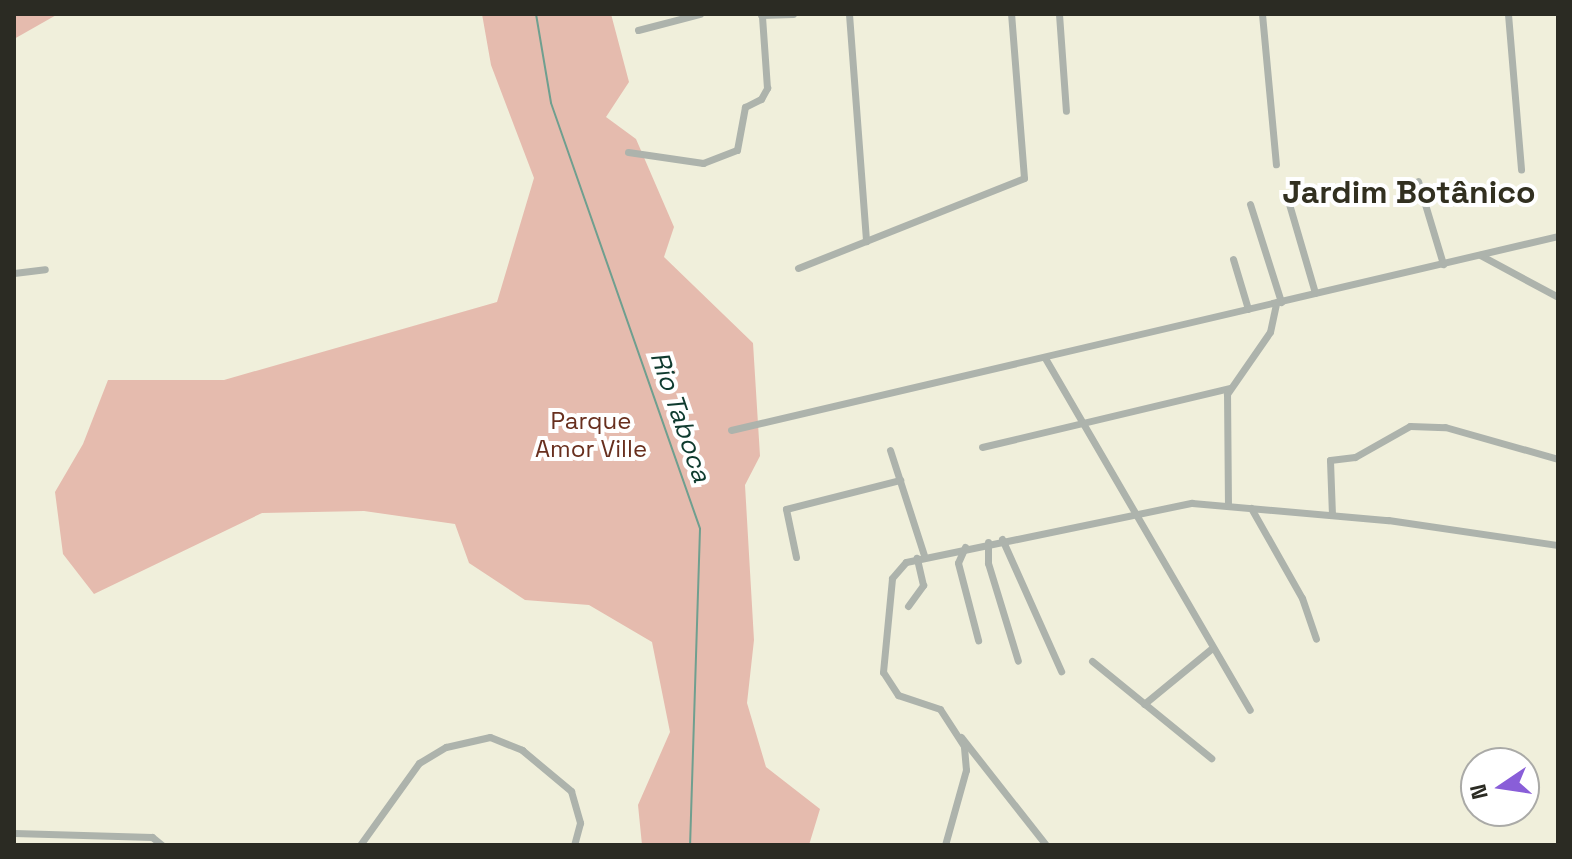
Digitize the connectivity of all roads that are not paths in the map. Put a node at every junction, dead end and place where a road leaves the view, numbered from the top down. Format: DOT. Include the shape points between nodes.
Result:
graph roads {
  1 [pos="700,14"];
  2 [pos="793,14"];
  3 [pos="849,14"];
  4 [pos="1011,14"];
  5 [pos="1059,14"];
  6 [pos="1262,14"];
  7 [pos="1508,14"];
  8 [pos="761,15"];
  9 [pos="638,30"];
  10 [pos="1066,111"];
  11 [pos="628,152"];
  12 [pos="1276,164"];
  13 [pos="1521,169"];
  14 [pos="1418,181"];
  15 [pos="1287,197"];
  16 [pos="1250,204"];
  17 [pos="1558,236"];
  18 [pos="866,241"];
  19 [pos="1480,255"];
  20 [pos="1233,259"];
  21 [pos="1443,264"];
  22 [pos="798,268"];
  23 [pos="45,269"];
  24 [pos="14,273"];
  25 [pos="1315,293"];
  26 [pos="1558,297"];
  27 [pos="1278,302"];
  28 [pos="1248,309"];
  29 [pos="1045,358"];
  30 [pos="1229,388"];
  31 [pos="1083,423"];
  32 [pos="731,430"];
  33 [pos="982,447"];
  34 [pos="890,450"];
  35 [pos="1558,459"];
  36 [pos="900,480"];
  37 [pos="1228,506"];
  38 [pos="1251,508"];
  39 [pos="1135,513"];
  40 [pos="1332,515"];
  41 [pos="1002,539"];
  42 [pos="988,542"];
  43 [pos="1558,545"];
  44 [pos="965,547"];
  45 [pos="796,557"];
  46 [pos="918,557"];
  47 [pos="908,606"];
  48 [pos="1316,639"];
  49 [pos="978,640"];
  50 [pos="1211,649"];
  51 [pos="1018,661"];
  52 [pos="1092,661"];
  53 [pos="1061,671"];
  54 [pos="1144,704"];
  55 [pos="1250,710"];
  56 [pos="961,737"];
  57 [pos="1211,758"];
  58 [pos="14,833"];
  59 [pos="162,845"];
  60 [pos="360,845"];
  61 [pos="574,845"];
  62 [pos="945,845"];
  63 [pos="1046,845"];
  1 -- 9 [label="street"];
  2 -- 8 [label="street"];
  3 -- 18 [label="street"];
  4 -- 18 [label="street" via="1024,178"];
  5 -- 10 [label="street"];
  6 -- 12 [label="street"];
  7 -- 13 [label="street"];
  8 -- 11 [label="street" via="767,88 761,99 745,107 737,150 703,163"];
  14 -- 21 [label="street"];
  15 -- 25 [label="street"];
  16 -- 27 [label="street"];
  17 -- 19 [label="street"];
  18 -- 22 [label="street"];
  19 -- 21 [label="street"];
  19 -- 26 [label="street"];
  20 -- 28 [label="street"];
  21 -- 25 [label="street"];
  23 -- 24 [label="street"];
  25 -- 27 [label="street"];
  27 -- 28 [label="street"];
  27 -- 30 [label="street" via="1270,332"];
  28 -- 29 [label="street"];
  29 -- 31 [label="street"];
  29 -- 32 [label="street"];
  30 -- 31 [label="street"];
  30 -- 37 [label="street"];
  31 -- 33 [label="street"];
  31 -- 39 [label="street"];
  34 -- 36 [label="street"];
  35 -- 40 [label="street" via="1445,427 1410,426 1355,457 1330,460"];
  36 -- 45 [label="street" via="787,508"];
  36 -- 46 [label="street"];
  37 -- 38 [label="street"];
  37 -- 39 [label="street" via="1192,503"];
  38 -- 40 [label="street"];
  38 -- 48 [label="street" via="1302,598"];
  39 -- 41 [label="street"];
  39 -- 50 [label="street"];
  40 -- 43 [label="street"];
  41 -- 42 [label="street"];
  41 -- 53 [label="street"];
  42 -- 44 [label="street"];
  42 -- 51 [label="street" via="988,563"];
  44 -- 46 [label="street"];
  44 -- 49 [label="street" via="958,563"];
  46 -- 47 [label="street" via="923,585"];
  46 -- 56 [label="street" via="892,578 883,663 891,689 940,709"];
  50 -- 54 [label="street"];
  50 -- 55 [label="street"];
  52 -- 54 [label="street"];
  54 -- 57 [label="street"];
  56 -- 62 [label="street" via="966,770"];
  56 -- 63 [label="street"];
  58 -- 59 [label="street" via="152,837"];
  60 -- 61 [label="street" via="419,763 446,747 490,737 522,750 571,791 580,823"];
}
